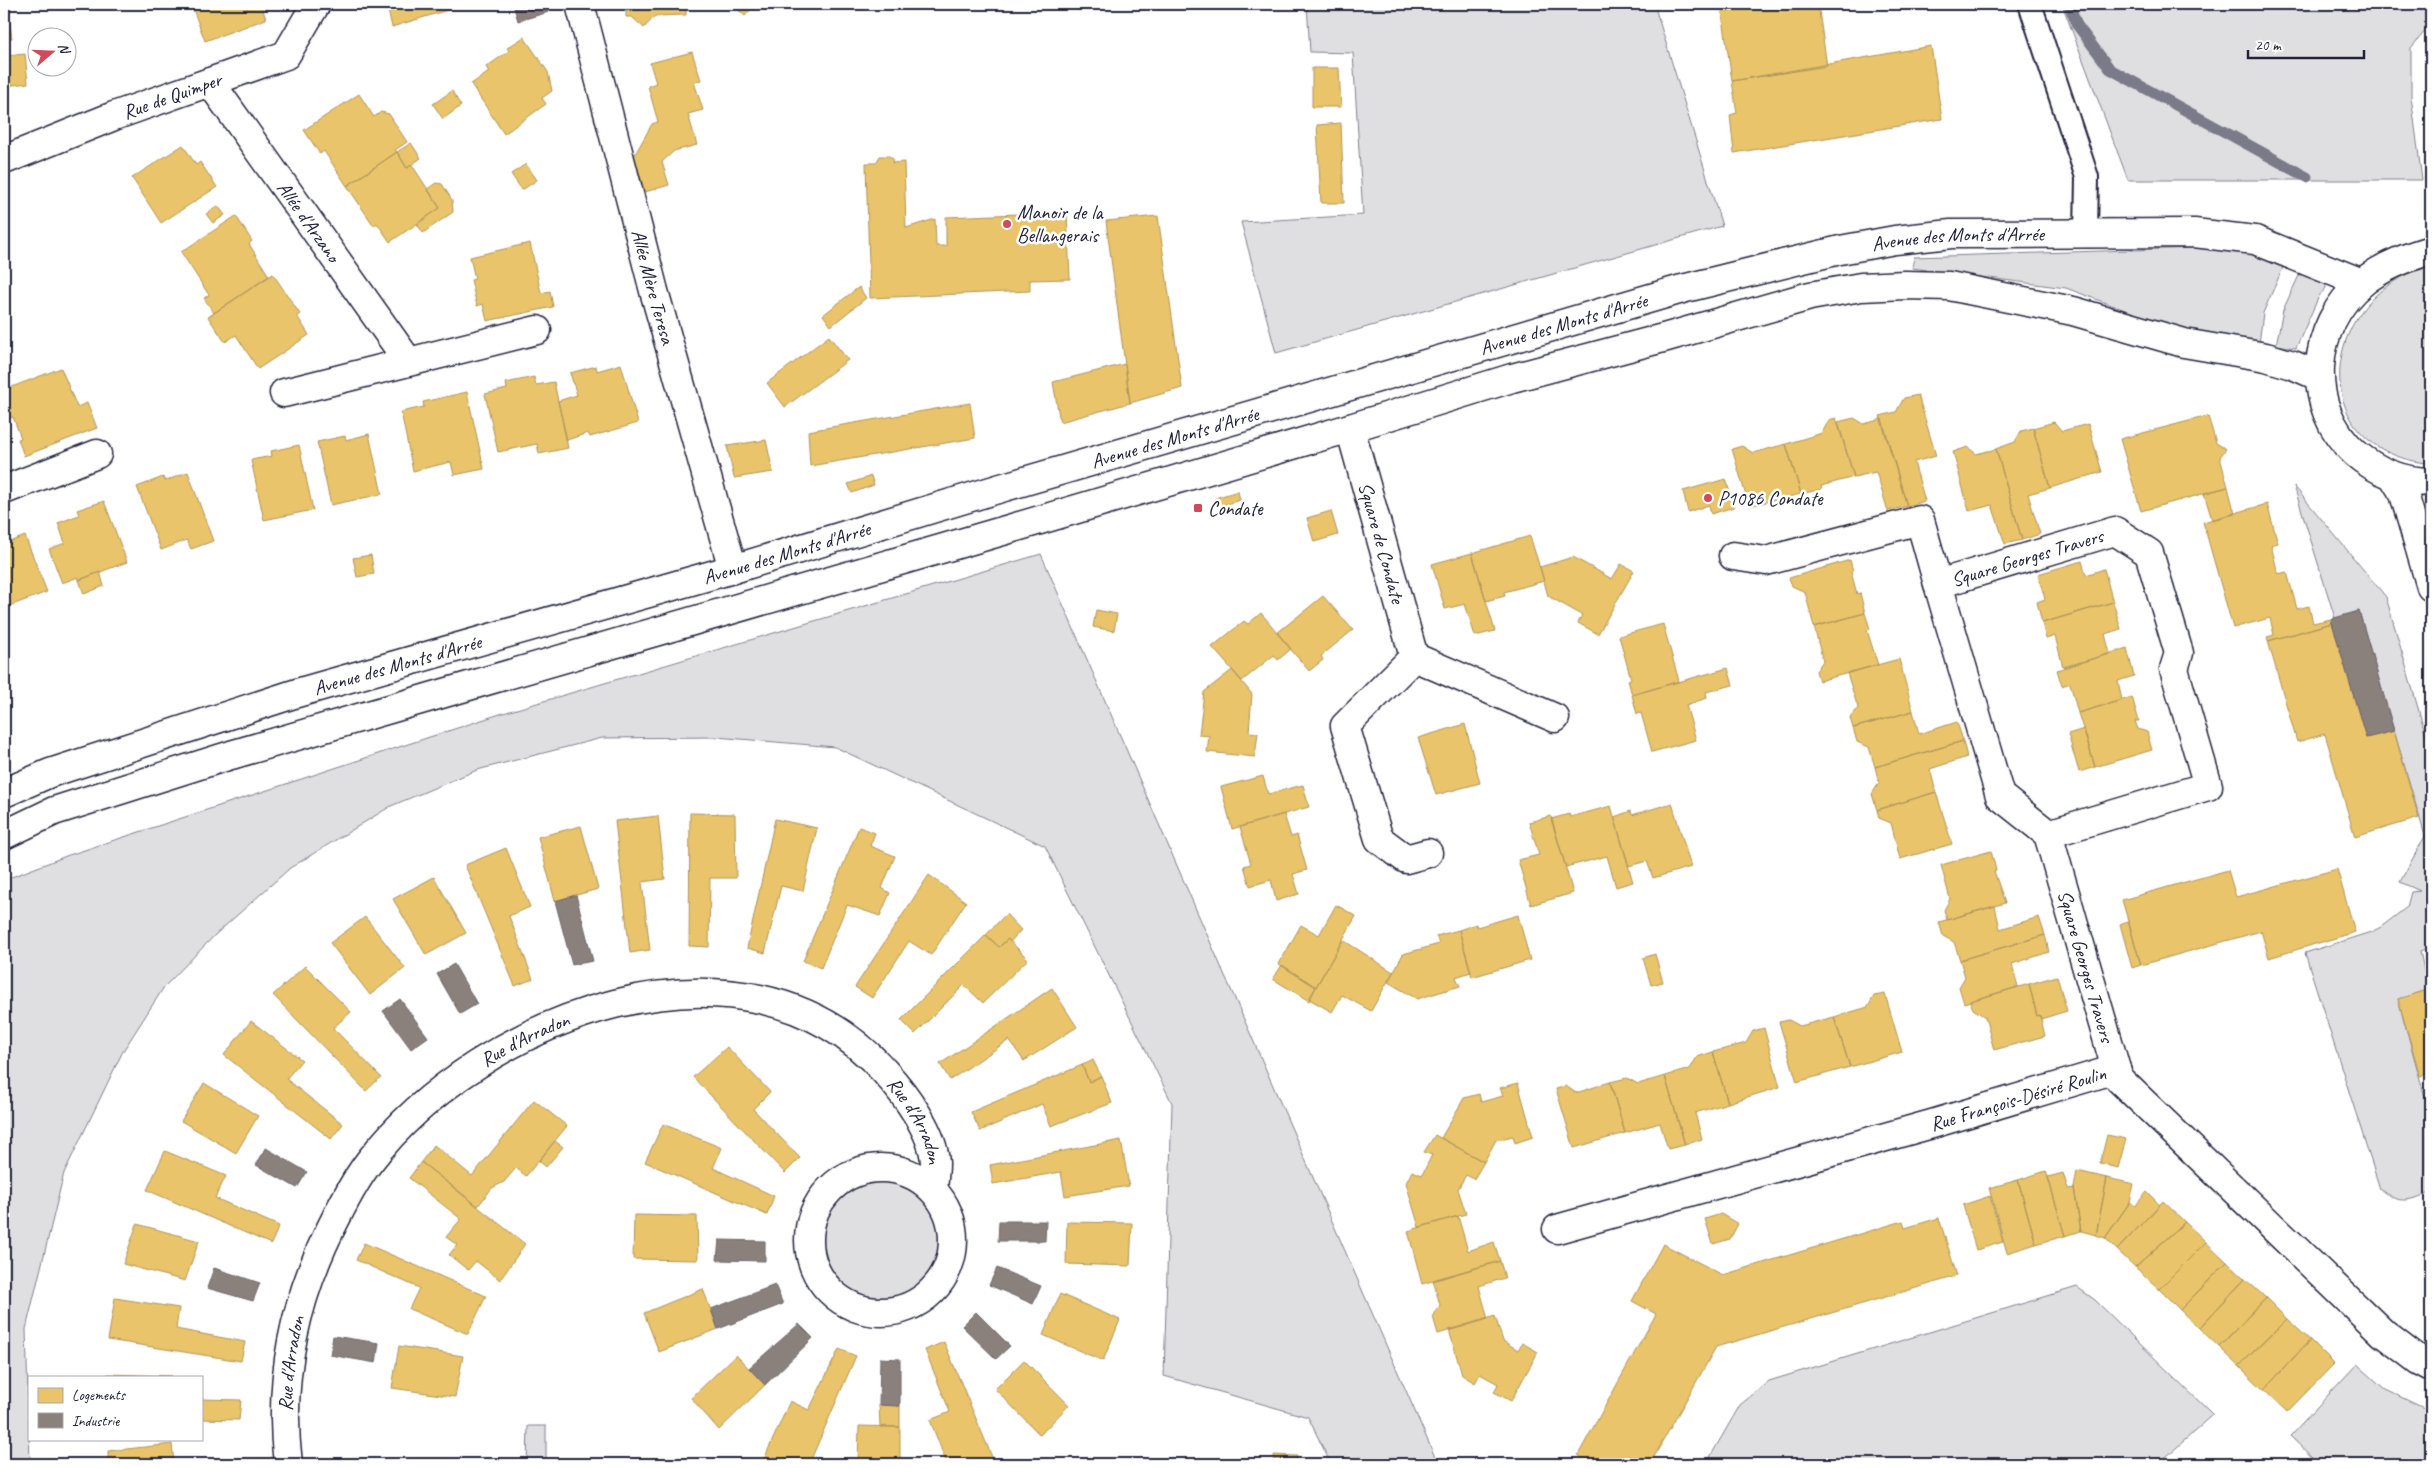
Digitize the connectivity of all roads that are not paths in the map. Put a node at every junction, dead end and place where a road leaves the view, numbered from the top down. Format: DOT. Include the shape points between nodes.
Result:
graph roads {
  1 [pos="316,4"];
  2 [pos="580,4"];
  3 [pos="2030,4"];
  4 [pos="210,82"];
  5 [pos="4,160"];
  6 [pos="2086,234"];
  7 [pos="2431,250"];
  8 [pos="2362,283"];
  9 [pos="537,330"];
  10 [pos="408,360"];
  11 [pos="2318,376"];
  12 [pos="284,393"];
  13 [pos="1350,428"];
  14 [pos="97,454"];
  15 [pos="2393,476"];
  16 [pos="2431,482"];
  17 [pos="4,490"];
  18 [pos="1733,556"];
  19 [pos="734,569"];
  20 [pos="1938,584"];
  21 [pos="2431,587"];
  22 [pos="1414,657"];
  23 [pos="1555,718"];
  24 [pos="4,793"];
  25 [pos="2048,834"];
  26 [pos="4,835"];
  27 [pos="1428,853"];
  28 [pos="2116,1069"];
  29 [pos="933,1189"];
  30 [pos="1557,1229"];
  31 [pos="2431,1367"];
  32 [pos="288,1464"];
  1 -- 4 [label="street, Rue de Quimper" via="286,55"];
  2 -- 19 [label="street, Allée Mère Teresa" via="654,291"];
  3 -- 6 [label="lane" via="2087,177"];
  4 -- 5 [label="street, Rue de Quimper"];
  4 -- 10 [label="street, Allée d'Arzano"];
  6 -- 8 [label="street, Avenue des Monts d'Arrée" via="2194,233 2254,240"];
  6 -- 19 [label="street, Avenue des Monts d'Arrée" via="1951,234 1895,240 1761,268 1672,291"];
  7 -- 8 [label="street" via="2390,264"];
  8 -- 11 [label="street" via="2329,330"];
  9 -- 10 [label="street"];
  10 -- 12 [label="street"];
  11 -- 13 [label="street, Avenue des Monts d'Arrée" via="2293,364 2184,343 2024,300 1949,286 1905,285 1861,288 1770,306 1512,378"];
  11 -- 15 [label="street" via="2321,396 2336,433 2362,459"];
  13 -- 22 [label="street, Square de Condate"];
  13 -- 26 [label="street, Avenue des Monts d'Arrée" via="231,755 54,811"];
  14 -- 17 [label="street"];
  15 -- 16 [label="street"];
  15 -- 21 [label="street" via="2404,494"];
  18 -- 20 [label="street, Square Georges Travers" via="1766,561 1920,520"];
  19 -- 24 [label="street, Avenue des Monts d'Arrée" via="297,693 50,773"];
  20 -- 25 [label="street, Square Georges Travers" via="2000,796"];
  20 -- 25 [label="street, Square Georges Travers" via="2115,531 2149,553 2179,653 2174,669 2208,786"];
  22 -- 23 [label="street"];
  22 -- 27 [label="street" via="1345,726 1379,839 1406,859"];
  25 -- 28 [label="street, Square Georges Travers"];
  28 -- 30 [label="street, Rue François-Désiré Roulin"];
  28 -- 31 [label="street, Rue François-Désiré Roulin" via="2119,1079 2384,1334"];
  29 -- 29 [label="street, Rue d'Arradon" via="948,1210 954,1234 952,1260 940,1282 923,1300 900,1311 874,1313 850,1305 829,1291 815,1270 808,1245 811,1220 822,1197 840,1179 863,1169 888,1167 913,1174"];
  29 -- 32 [label="street, Rue d'Arradon" via="935,1160 922,1121 876,1061 823,1021 782,1005 717,993 631,1001 557,1022 491,1054 437,1093 389,1138 348,1194 316,1257 295,1321 286,1388"];
}
